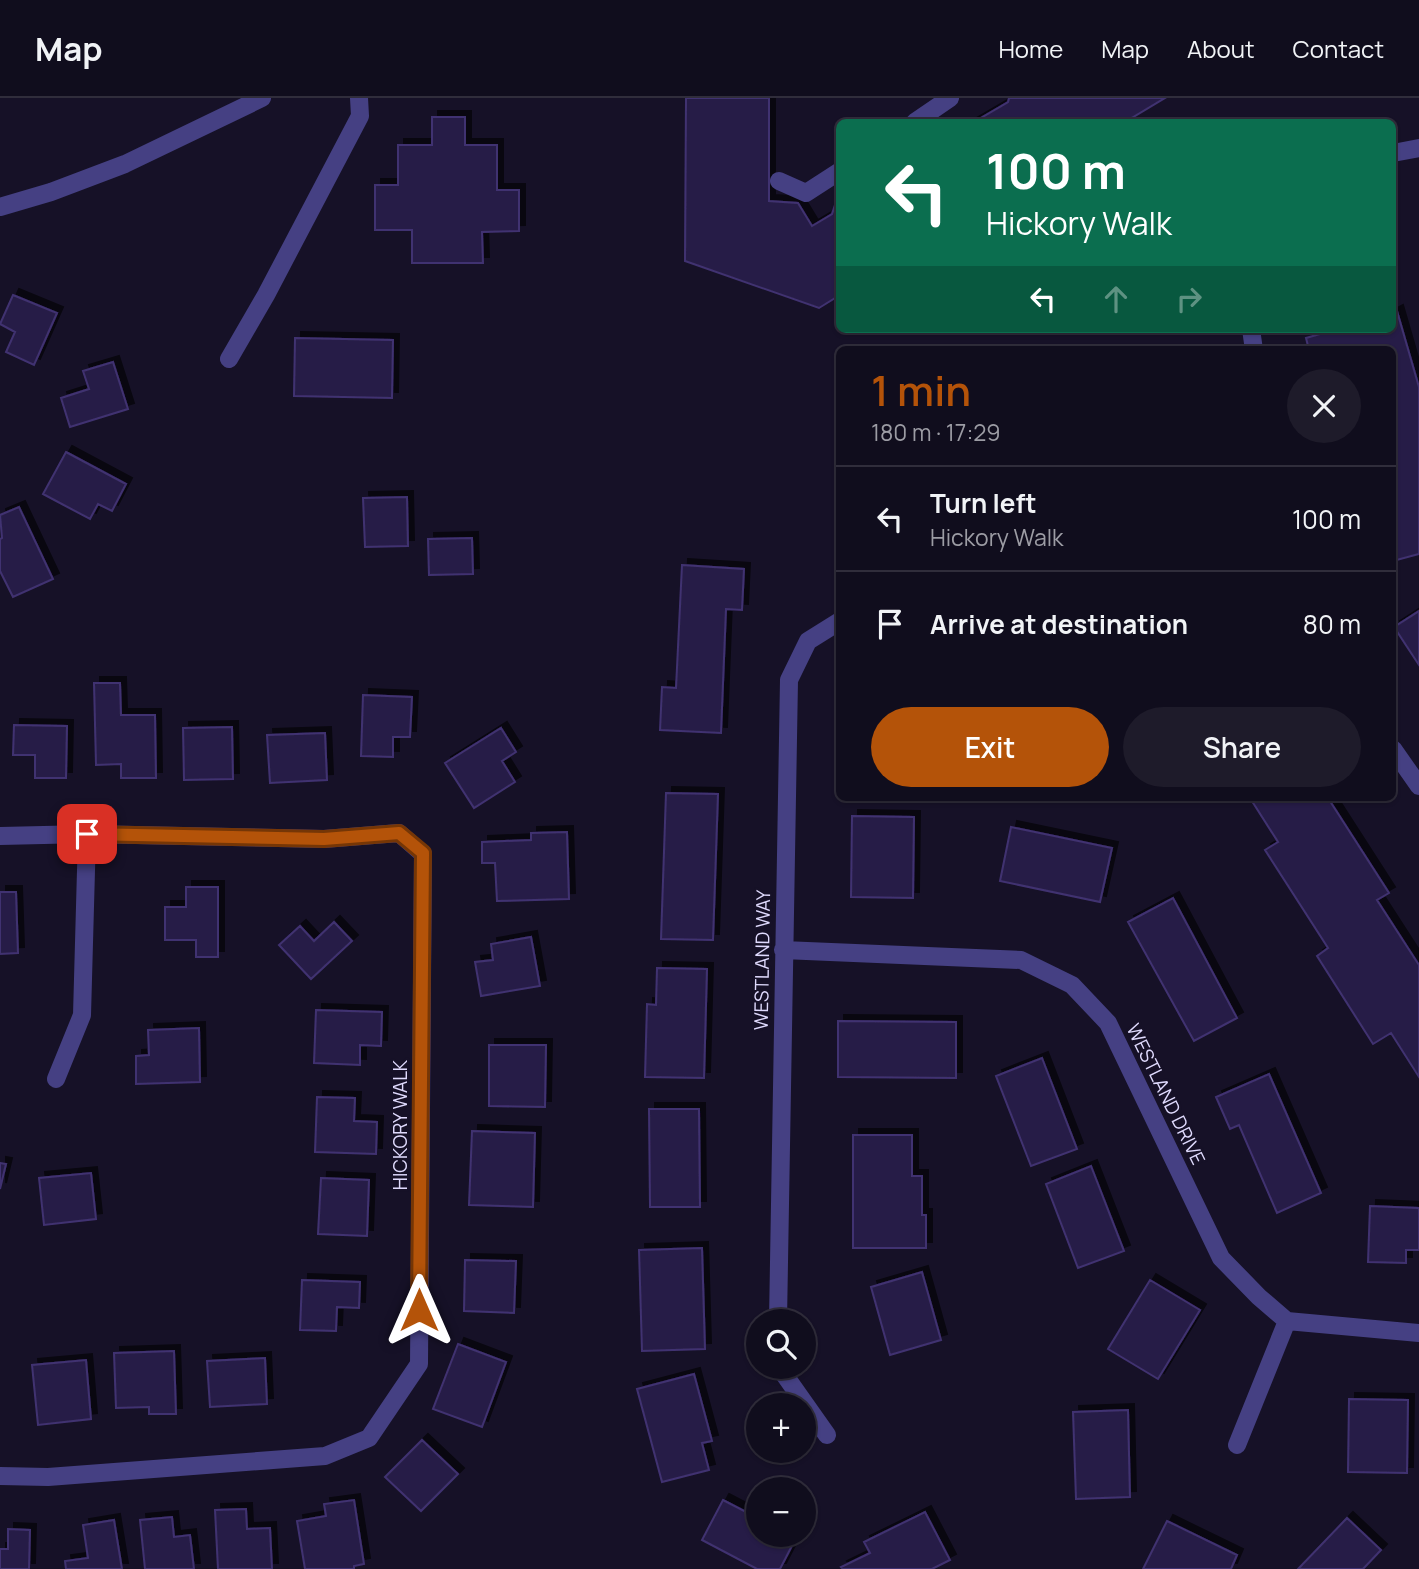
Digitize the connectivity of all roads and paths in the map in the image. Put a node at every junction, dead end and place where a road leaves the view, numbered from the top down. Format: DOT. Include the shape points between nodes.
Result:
graph roads {
  1 [pos="262,98"];
  2 [pos="359,98"];
  3 [pos="950,98"];
  4 [pos="919,119"];
  5 [pos="1419,148"];
  6 [pos="1396,152"];
  7 [pos="836,174"];
  8 [pos="779,181"];
  9 [pos="0,206"];
  10 [pos="229,359"];
  11 [pos="836,623"];
  12 [pos="1396,753"];
  13 [pos="1419,786"];
  14 [pos="87,834"];
  15 [pos="0,836"];
  16 [pos="783,950"];
  17 [pos="56,1079"];
  18 [pos="778,1309"];
  19 [pos="1287,1321"];
  20 [pos="1419,1333"];
  21 [pos="787,1379"];
  22 [pos="827,1435"];
  23 [pos="1237,1445"];
  24 [pos="0,1476"];
  1 -- 9 [label="street" via="125,164"];
  2 -- 10 [label="street" via="360,116"];
  3 -- 4 [label="street"];
  5 -- 6 [label="street"];
  7 -- 8 [label="street" via="806,193"];
  11 -- 16 [label="street, WESTLAND WAY" via="808,640 789,680"];
  12 -- 13 [label="street"];
  14 -- 15 [label="street, HICKORY WALK"];
  14 -- 17 [label="street" via="82,1015"];
  14 -- 24 [label="street, HICKORY WALK" via="324,839 399,833 423,853 419,1364 369,1438 325,1456 48,1477"];
  16 -- 18 [label="street, WESTLAND WAY"];
  16 -- 19 [label="street, WESTLAND DRIVE" via="1021,960 1072,985 1108,1023 1221,1258"];
  19 -- 20 [label="street"];
  19 -- 23 [label="street"];
  21 -- 22 [label="street"];
}
